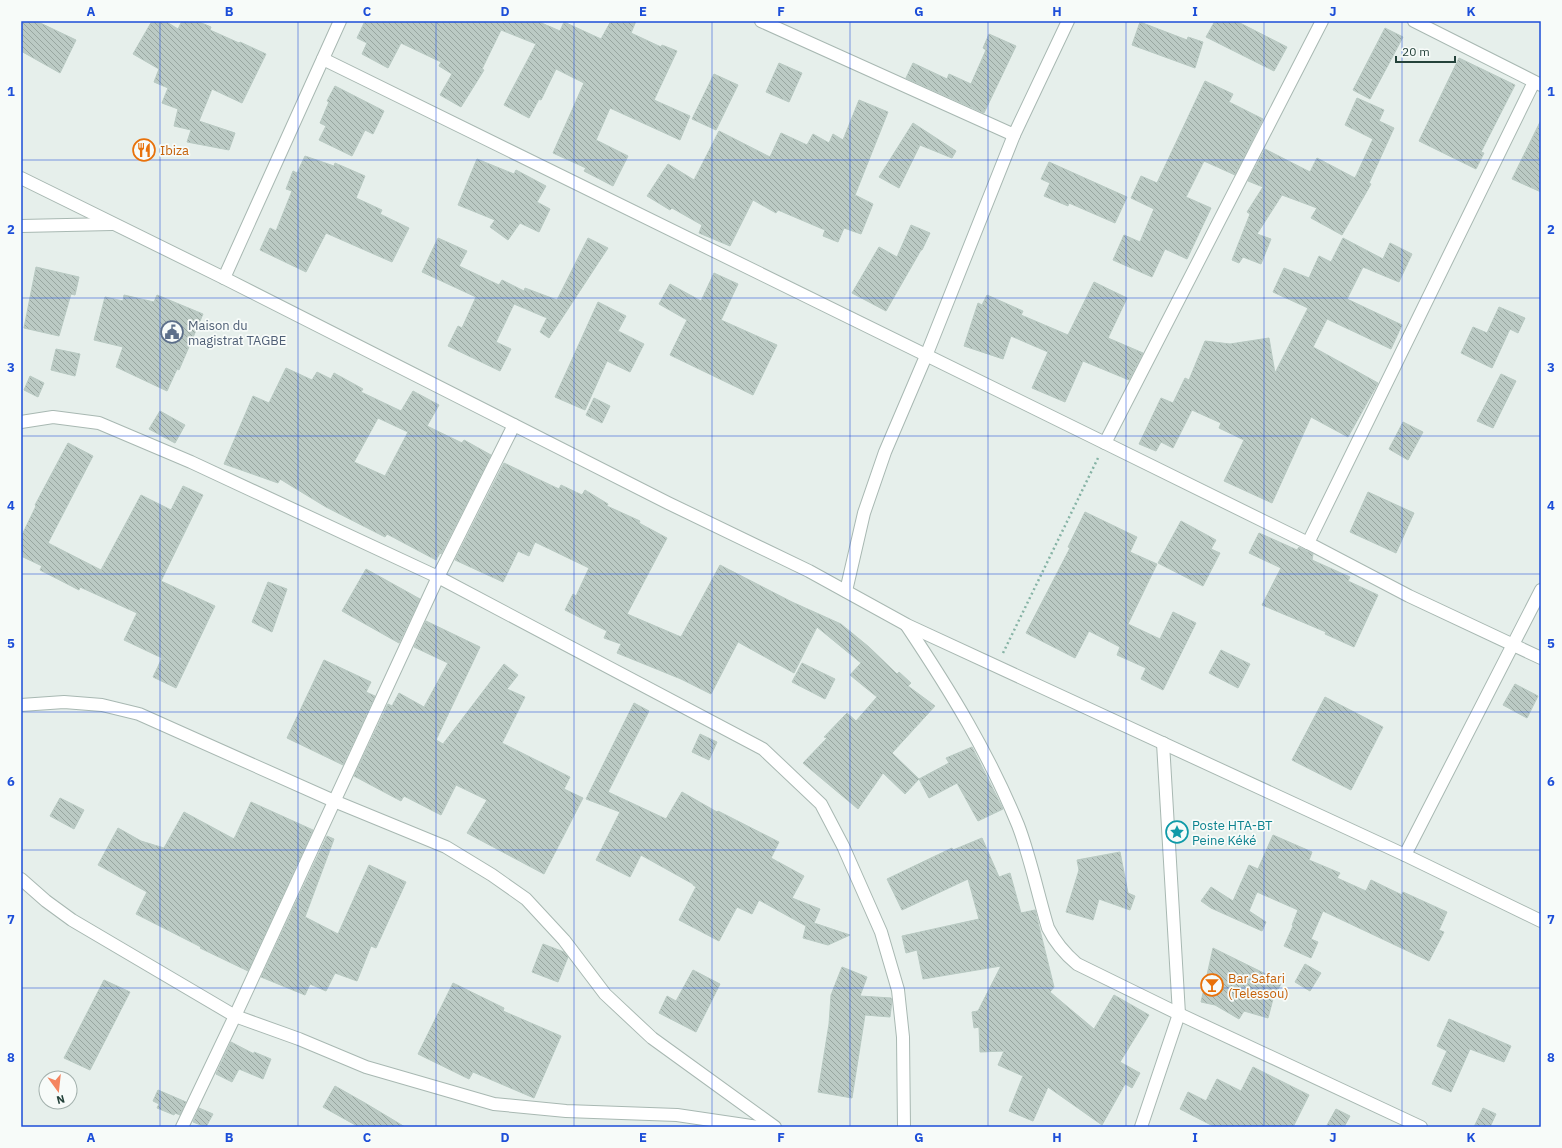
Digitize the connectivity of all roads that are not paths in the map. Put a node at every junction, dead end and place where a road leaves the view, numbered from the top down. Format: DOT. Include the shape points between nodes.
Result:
graph roads {
  1 [pos="340,21"];
  2 [pos="760,21"];
  3 [pos="1068,21"];
  4 [pos="1322,21"];
  5 [pos="1414,21"];
  6 [pos="323,59"];
  7 [pos="1538,83"];
  8 [pos="1014,135"];
  9 [pos="21,178"];
  10 [pos="113,224"];
  11 [pos="21,226"];
  12 [pos="224,278"];
  13 [pos="926,356"];
  14 [pos="21,422"];
  15 [pos="514,425"];
  16 [pos="1105,443"];
  17 [pos="1308,543"];
  18 [pos="438,578"];
  19 [pos="1541,590"];
  20 [pos="846,592"];
  21 [pos="907,625"];
  22 [pos="1513,646"];
  23 [pos="1541,658"];
  24 [pos="21,705"];
  25 [pos="1163,743"];
  26 [pos="334,801"];
  27 [pos="1405,855"];
  28 [pos="21,879"];
  29 [pos="1541,921"];
  30 [pos="1179,1014"];
  31 [pos="236,1016"];
  32 [pos="182,1127"];
  33 [pos="758,1127"];
  34 [pos="775,1127"];
  35 [pos="904,1127"];
  36 [pos="1141,1127"];
  37 [pos="1421,1127"];
  1 -- 6 [label="street"];
  2 -- 8 [label="street"];
  3 -- 8 [label="street"];
  4 -- 16 [label="street"];
  5 -- 7 [label="street"];
  6 -- 12 [label="street"];
  6 -- 13 [label="street"];
  7 -- 17 [label="street"];
  8 -- 13 [label="street"];
  9 -- 10 [label="street"];
  10 -- 11 [label="street"];
  10 -- 12 [label="street"];
  12 -- 15 [label="street"];
  13 -- 16 [label="street"];
  13 -- 20 [label="street" via="885,452 864,513"];
  14 -- 18 [label="street" via="53,416 99,423 191,462"];
  15 -- 18 [label="street"];
  15 -- 20 [label="street" via="809,571"];
  16 -- 17 [label="street"];
  17 -- 22 [label="street" via="1409,596"];
  18 -- 26 [label="street"];
  18 -- 35 [label="street" via="748,740 763,749 821,804 843,846 881,932 898,990 903,1038"];
  19 -- 22 [label="street"];
  20 -- 21 [label="street"];
  21 -- 25 [label="street"];
  21 -- 30 [label="street" via="953,696 983,749 1018,827 1048,928 1055,941 1077,964"];
  22 -- 23 [label="street"];
  22 -- 27 [label="street"];
  24 -- 26 [label="street" via="64,702 102,705 139,714"];
  25 -- 27 [label="street"];
  25 -- 30 [label="street"];
  26 -- 31 [label="street"];
  26 -- 34 [label="street" via="446,847 526,899 564,940 605,994 652,1038"];
  27 -- 29 [label="street"];
  28 -- 31 [label="street" via="46,902 72,920"];
  30 -- 36 [label="street"];
  30 -- 37 [label="street"];
  31 -- 32 [label="street"];
  31 -- 33 [label="street" via="366,1067 494,1104 566,1111 677,1115"];
}
